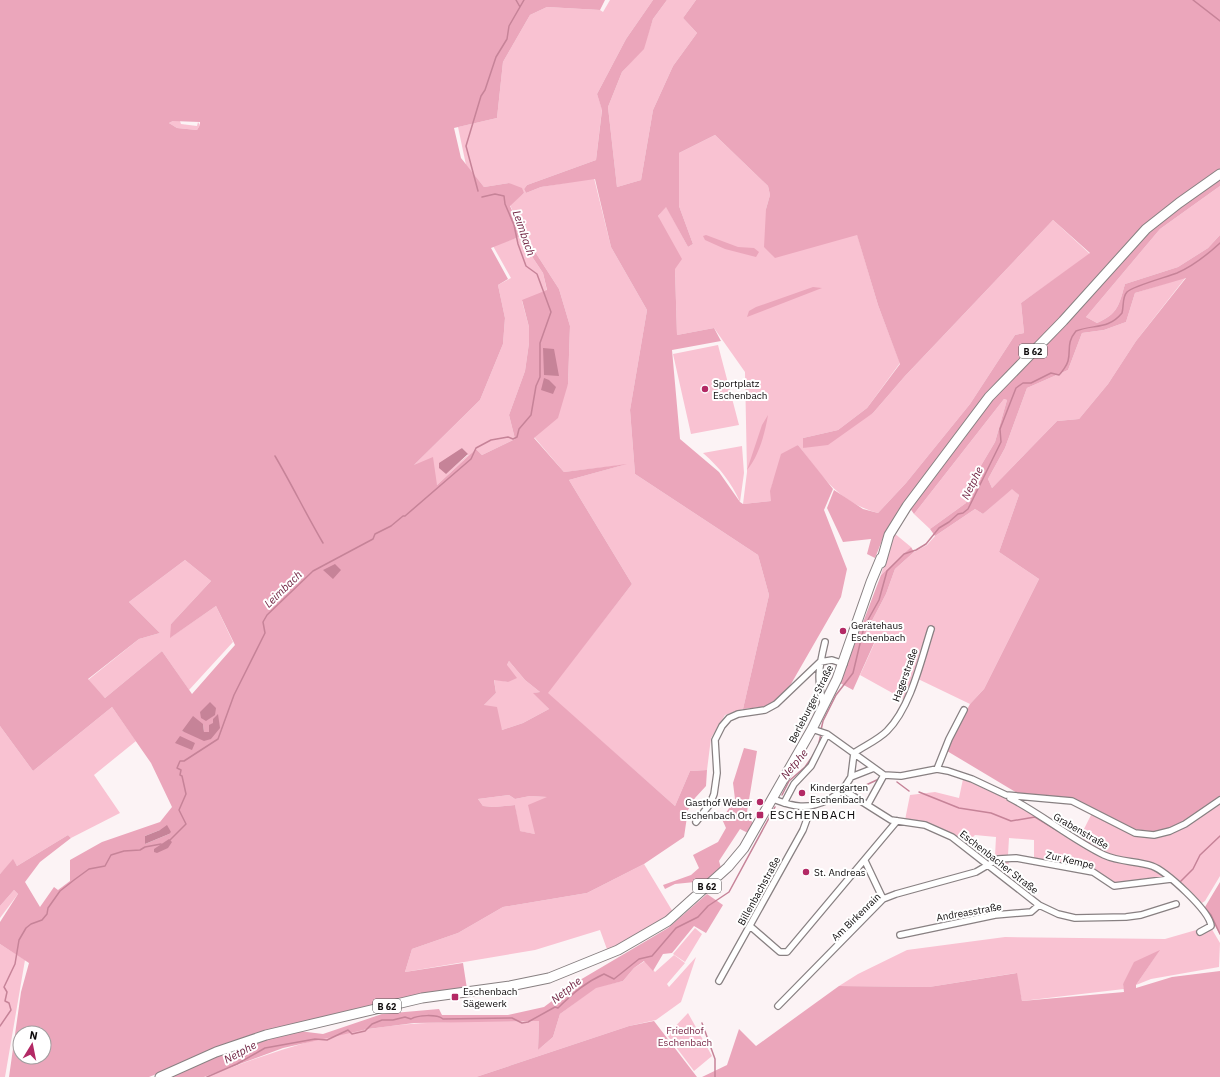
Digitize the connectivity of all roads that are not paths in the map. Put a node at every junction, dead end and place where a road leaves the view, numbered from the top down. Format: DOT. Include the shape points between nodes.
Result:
graph roads {
  1 [pos="1220,174"];
  2 [pos="931,629"];
  3 [pos="825,642"];
  4 [pos="820,662"];
  5 [pos="844,664"];
  6 [pos="824,705"];
  7 [pos="964,710"];
  8 [pos="815,730"];
  9 [pos="825,734"];
  10 [pos="854,753"];
  11 [pos="874,768"];
  12 [pos="937,769"];
  13 [pos="884,775"];
  14 [pos="851,777"];
  15 [pos="842,791"];
  16 [pos="1006,795"];
  17 [pos="773,799"];
  18 [pos="1220,800"];
  19 [pos="784,804"];
  20 [pos="868,804"];
  21 [pos="806,807"];
  22 [pos="897,821"];
  23 [pos="696,822"];
  24 [pos="865,861"];
  25 [pos="988,865"];
  26 [pos="1171,879"];
  27 [pos="883,899"];
  28 [pos="1176,904"];
  29 [pos="1039,905"];
  30 [pos="750,926"];
  31 [pos="1200,932"];
  32 [pos="900,935"];
  33 [pos="719,981"];
  34 [pos="778,1006"];
  35 [pos="160,1077"];
  1 -- 5 [label="main road, Berleburger Straße / B 62" via="1146,230 1108,269 1064,321 989,397 907,506 889,535 874,585 862,610"];
  2 -- 10 [label="street, Hagerstraße" via="908,697 895,721 885,733"];
  3 -- 4 [label="street"];
  4 -- 5 [label="street" via="832,660"];
  4 -- 6 [label="street" via="818,683"];
  4 -- 23 [label="street" via="776,704 765,710 738,714 722,726 715,740 716,789 710,804"];
  5 -- 6 [label="main road, Berleburger Straße / B 62"];
  6 -- 8 [label="main road, Berleburger Straße / B 62"];
  7 -- 12 [label="street"];
  8 -- 9 [label="street"];
  8 -- 17 [label="main road, Berleburger Straße / B 62"];
  9 -- 10 [label="street"];
  9 -- 19 [label="street" via="811,766 794,784"];
  10 -- 11 [label="street"];
  10 -- 14 [label="street"];
  11 -- 13 [label="street"];
  11 -- 14 [label="street"];
  12 -- 13 [label="street" via="901,776"];
  12 -- 16 [label="street" via="972,779"];
  13 -- 20 [label="street"];
  14 -- 15 [label="street"];
  15 -- 20 [label="street, Eschenbacher Straße"];
  15 -- 21 [label="street" via="829,799"];
  16 -- 18 [label="street" via="1072,801 1135,833 1154,835 1180,827"];
  16 -- 26 [label="street, Grabenstraße" via="1106,856 1153,866"];
  17 -- 19 [label="street"];
  17 -- 35 [label="main road, Berleburger Straße / B 62" via="744,848 728,867 668,921 618,950 528,984 422,998 266,1035 210,1054"];
  19 -- 21 [label="street"];
  20 -- 22 [label="street, Eschenbacher Straße"];
  21 -- 30 [label="street, Billenbachstraße" via="807,819 803,830"];
  22 -- 24 [label="street"];
  22 -- 25 [label="street, Eschenbacher Straße" via="934,828 952,837"];
  24 -- 27 [label="street"];
  24 -- 30 [label="street" via="787,952 780,952"];
  25 -- 26 [label="street, Zur Kempe" via="998,859 1016,858 1093,872 1114,886"];
  25 -- 27 [label="street, Am Birkenrain" via="976,872"];
  25 -- 29 [label="street, Eschenbacher Straße"];
  26 -- 31 [label="street, Grabenstraße" via="1207,915 1211,926"];
  27 -- 34 [label="street, Am Birkenrain"];
  28 -- 29 [label="street, Eschenbacher Straße" via="1141,915 1102,919 1075,918 1058,914"];
  29 -- 32 [label="street, Andreasstraße" via="1031,912 994,914"];
  30 -- 33 [label="street, Billenbachstraße"];
}
